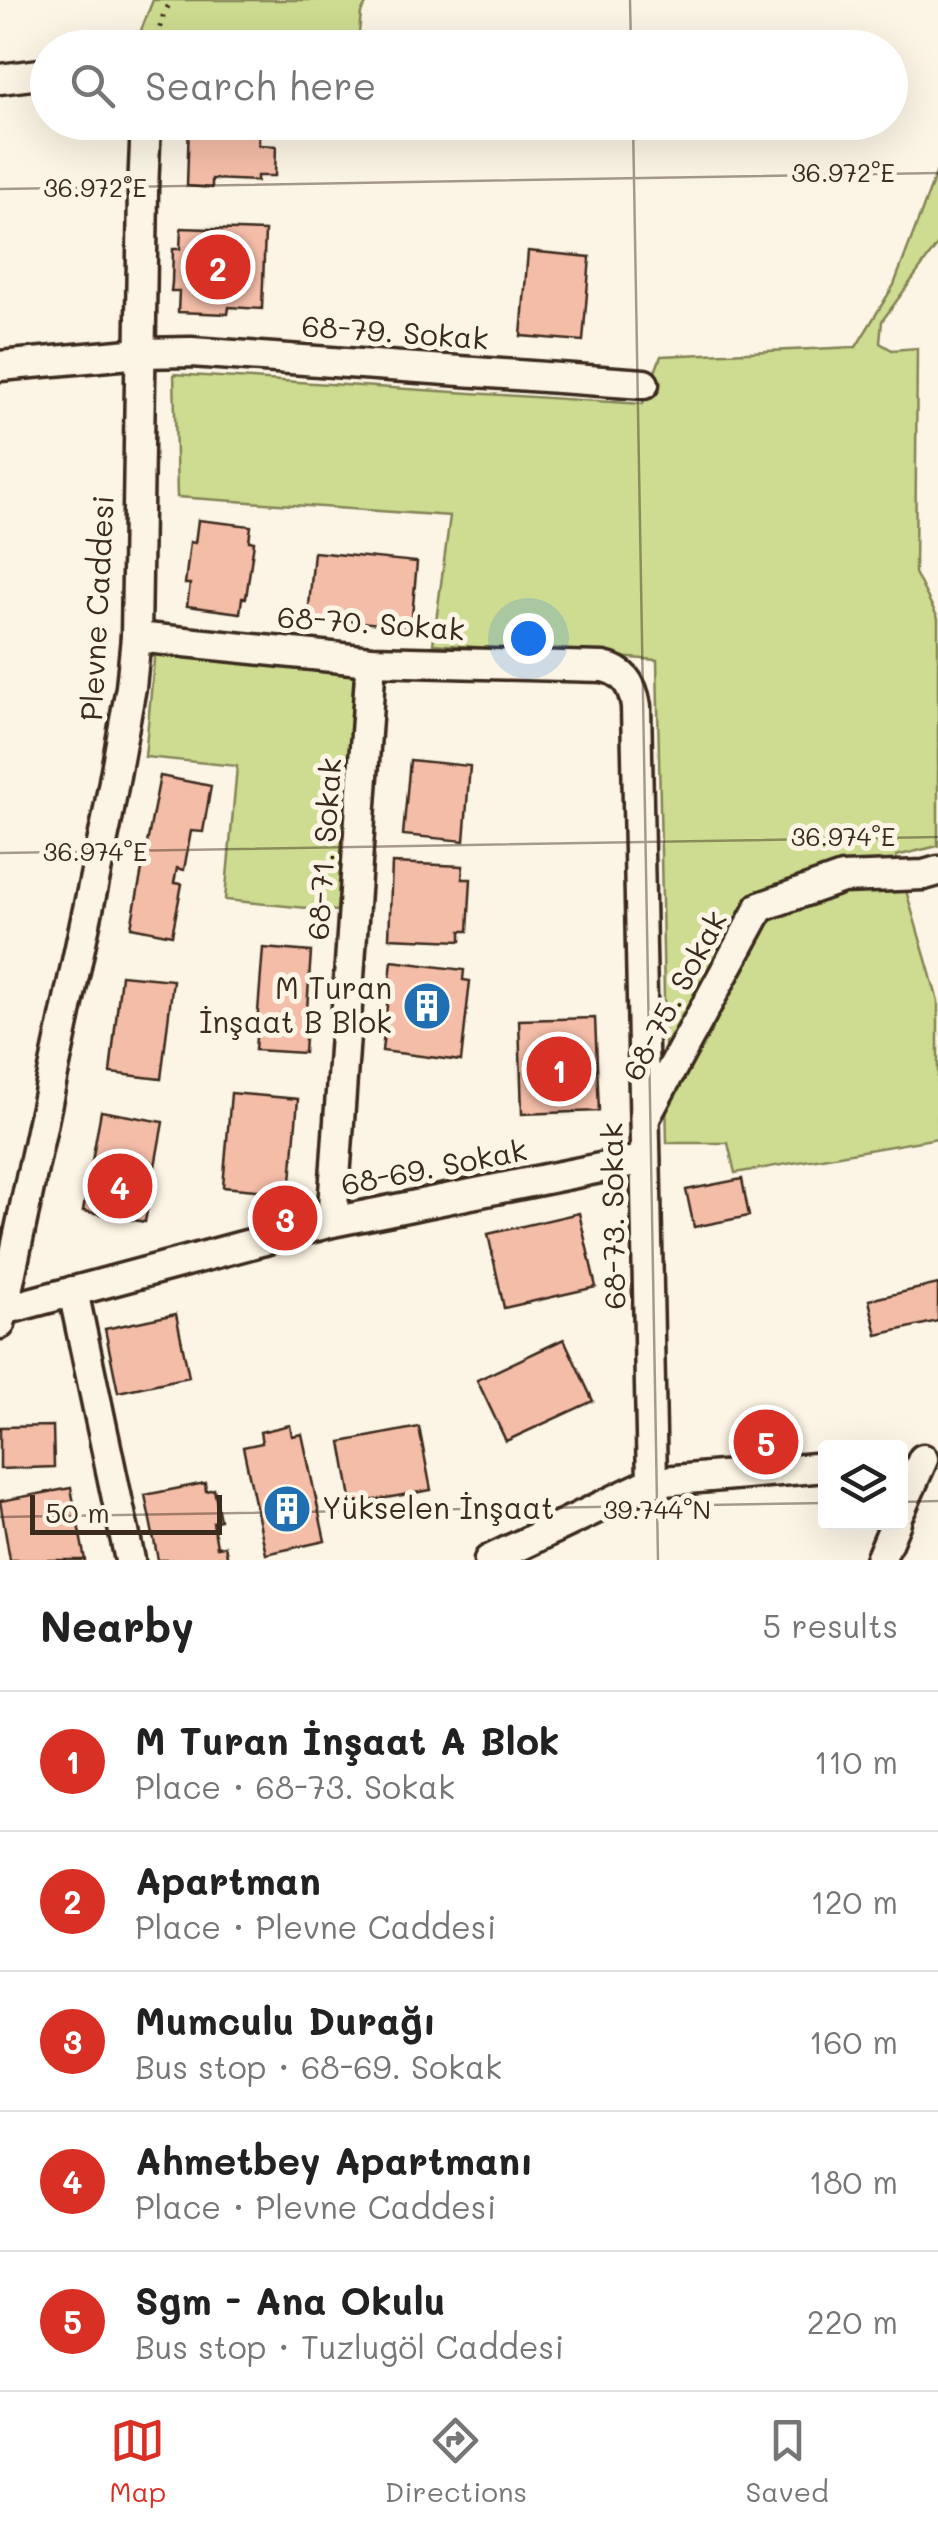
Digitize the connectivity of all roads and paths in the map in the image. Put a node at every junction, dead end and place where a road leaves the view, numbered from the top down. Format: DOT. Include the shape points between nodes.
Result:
graph roads {
  1 [pos="172,0"];
  2 [pos="159,30"];
  3 [pos="30,76"];
  4 [pos="0,78"];
  5 [pos="145,140"];
  6 [pos="140,353"];
  7 [pos="0,366"];
  8 [pos="644,384"];
  9 [pos="136,636"];
  10 [pos="371,661"];
  11 [pos="603,666"];
  12 [pos="938,871"];
  13 [pos="645,1119"];
  14 [pos="646,1159"];
  15 [pos="332,1222"];
  16 [pos="73,1291"];
  17 [pos="1,1315"];
  18 [pos="920,1458"];
  19 [pos="818,1468"];
  20 [pos="652,1482"];
  21 [pos="908,1490"];
  22 [pos="893,1530"];
  23 [pos="520,1553"];
  24 [pos="130,1560"];
  25 [pos="489,1560"];
  26 [pos="880,1560"];
  1 -- 2 [label="path"];
  3 -- 4 [label="street"];
  5 -- 6 [label="street, Plevne Caddesi"];
  6 -- 7 [label="street, 68-79. Sokak"];
  6 -- 8 [label="street, 68-79. Sokak" via="243,354"];
  6 -- 9 [label="street, Plevne Caddesi"];
  9 -- 10 [label="street, 68-70. Sokak"];
  9 -- 17 [label="street, Plevne Caddesi" via="124,734"];
  10 -- 11 [label="street, 68-70. Sokak"];
  10 -- 15 [label="street, 68-71. Sokak"];
  11 -- 13 [label="street, 68-73. Sokak" via="622,674 636,706"];
  12 -- 13 [label="street, 68-75. Sokak" via="842,878 760,907"];
  13 -- 14 [label="street, 68-73. Sokak"];
  14 -- 15 [label="street, 68-69. Sokak"];
  14 -- 20 [label="street, 68-73. Sokak"];
  15 -- 16 [label="street, 68-69. Sokak"];
  16 -- 17 [label="street, 68-69. Sokak"];
  16 -- 24 [label="street"];
  18 -- 21 [label="street"];
  19 -- 20 [label="street"];
  20 -- 23 [label="street"];
  22 -- 26 [label="street"];
  23 -- 25 [label="street"];
}
